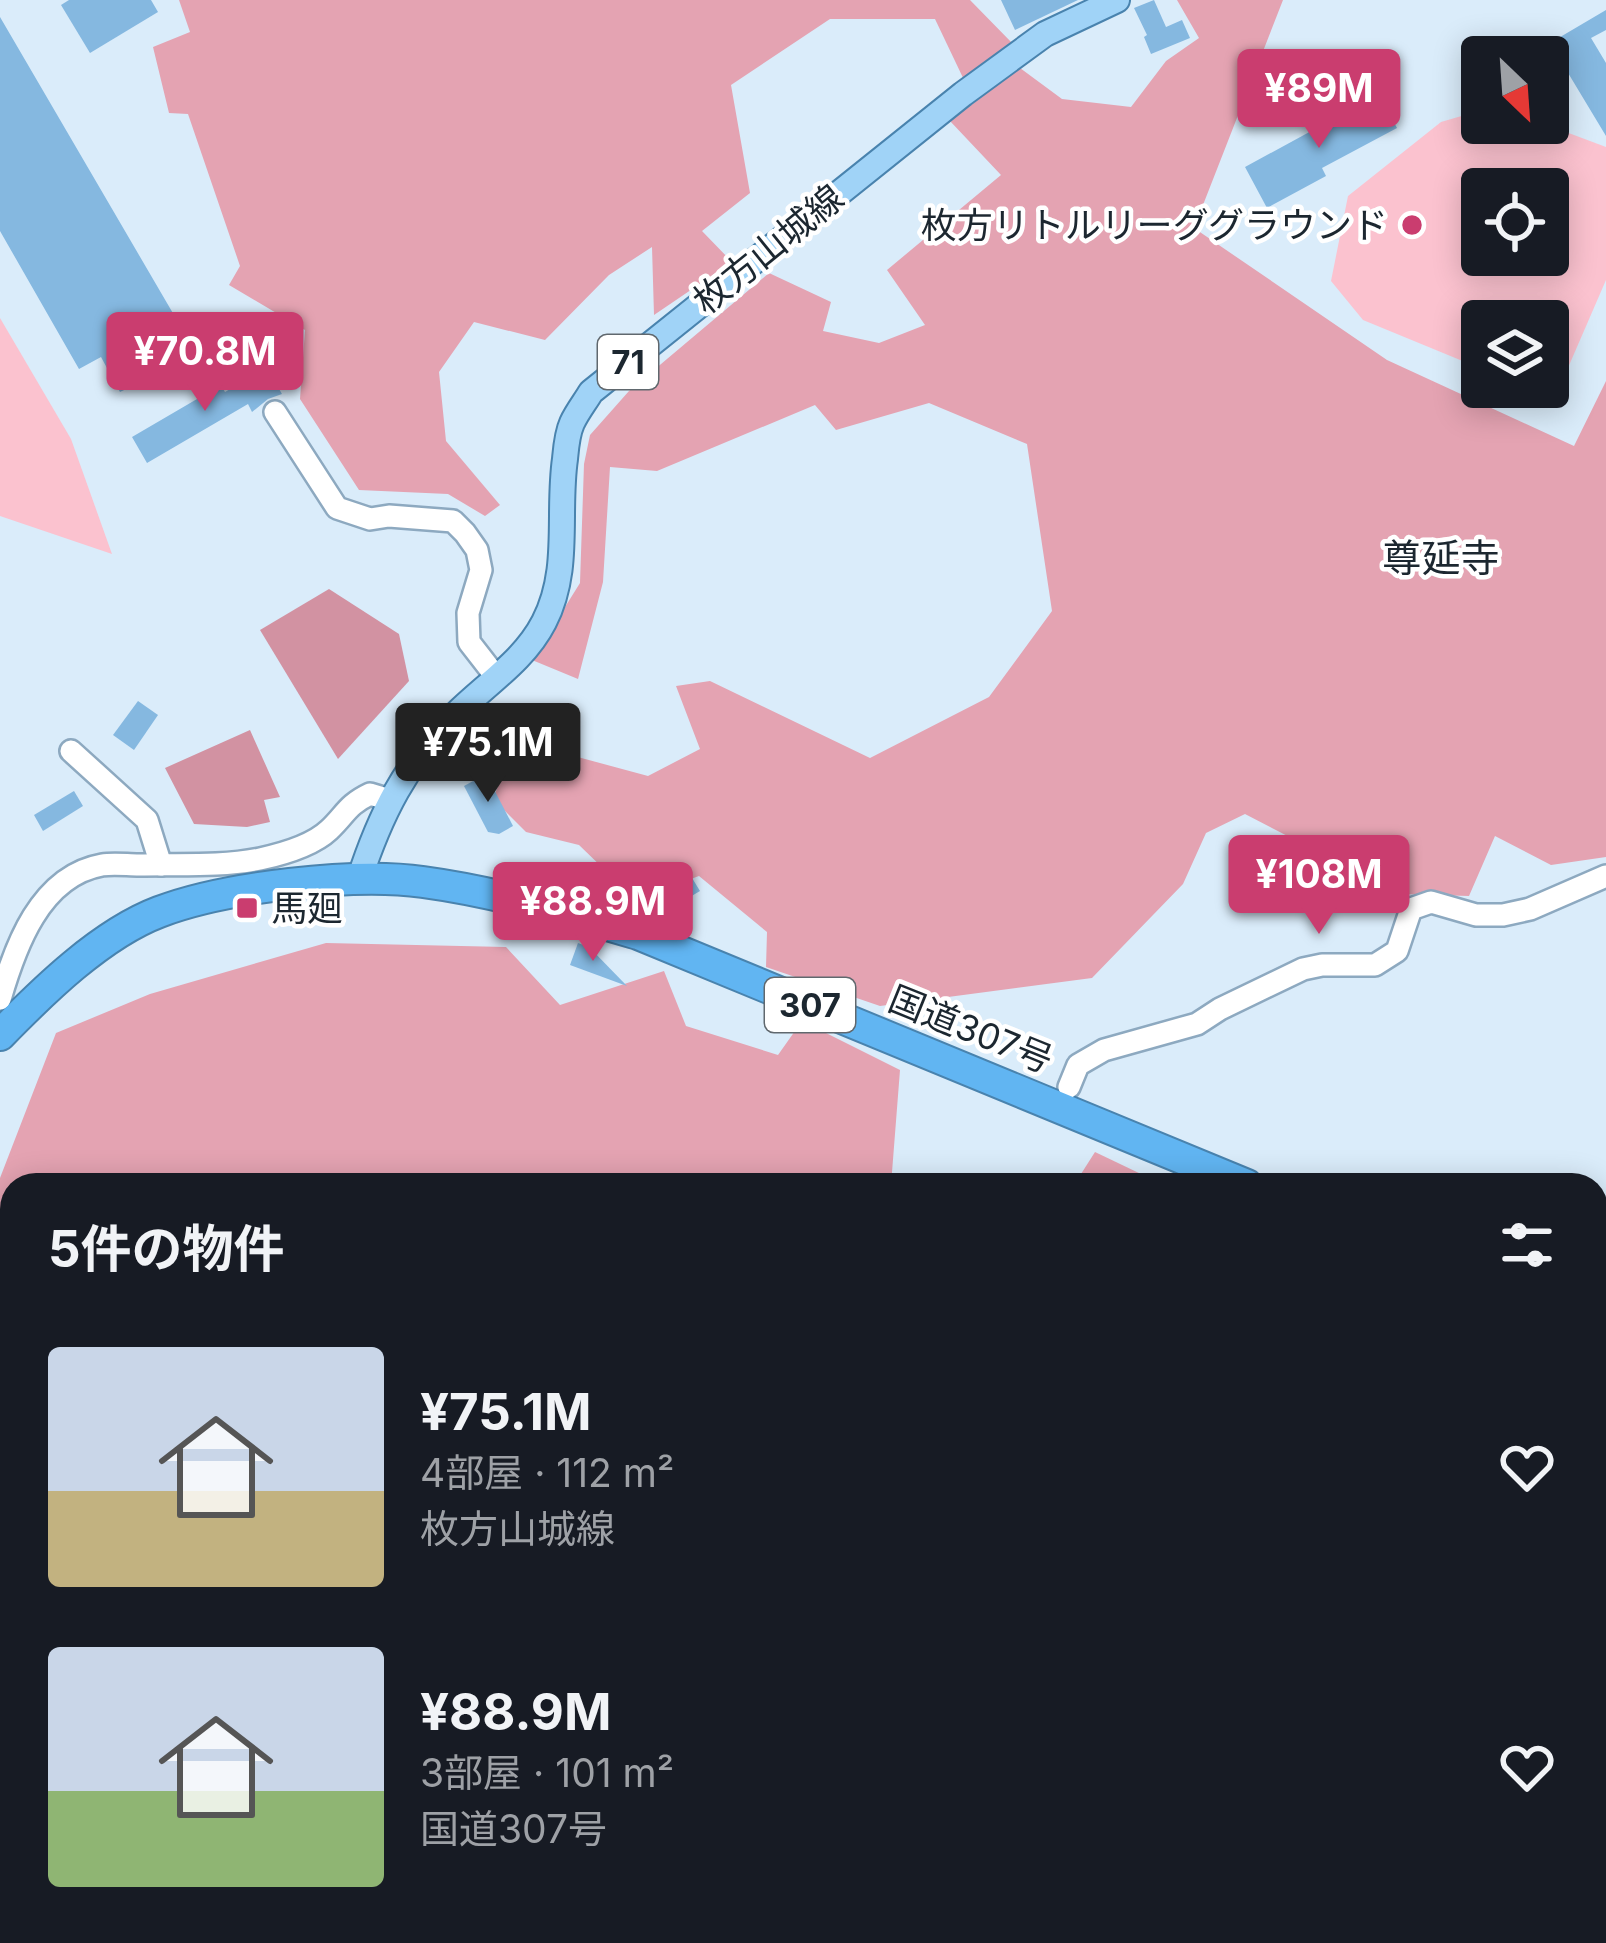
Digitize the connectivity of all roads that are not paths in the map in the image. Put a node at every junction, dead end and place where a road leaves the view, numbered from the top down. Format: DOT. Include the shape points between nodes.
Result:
graph roads {
  1 [pos="1117,0"];
  2 [pos="275,412"];
  3 [pos="496,677"];
  4 [pos="71,751"];
  5 [pos="390,800"];
  6 [pos="161,865"];
  7 [pos="1606,876"];
  8 [pos="359,880"];
  9 [pos="0,999"];
  10 [pos="0,1034"];
  11 [pos="1069,1088"];
  12 [pos="1218,1173"];
  1 -- 3 [label="main road, 枚方山城線 / 71" via="1045,34 963,94 591,392 565,453 560,579 545,621"];
  2 -- 3 [label="street" via="337,508 370,519 453,521 465,533 481,570 469,642"];
  3 -- 5 [label="main road, 枚方山城線 / 71" via="410,766"];
  4 -- 6 [label="street" via="148,820"];
  5 -- 6 [label="street" via="370,794 326,833 260,859"];
  5 -- 8 [label="main road, 枚方山城線 / 71"];
  6 -- 9 [label="street" via="102,865 64,882 38,908"];
  7 -- 11 [label="street" via="1502,915 1431,902 1412,909 1397,952 1375,965 1303,969 1197,1024 1103,1050 1078,1065"];
  8 -- 10 [label="highway, 国道307号 / 307" via="223,894 157,912 79,959"];
  8 -- 12 [label="highway, 国道307号 / 307" via="419,881 534,903 638,934"];
}
